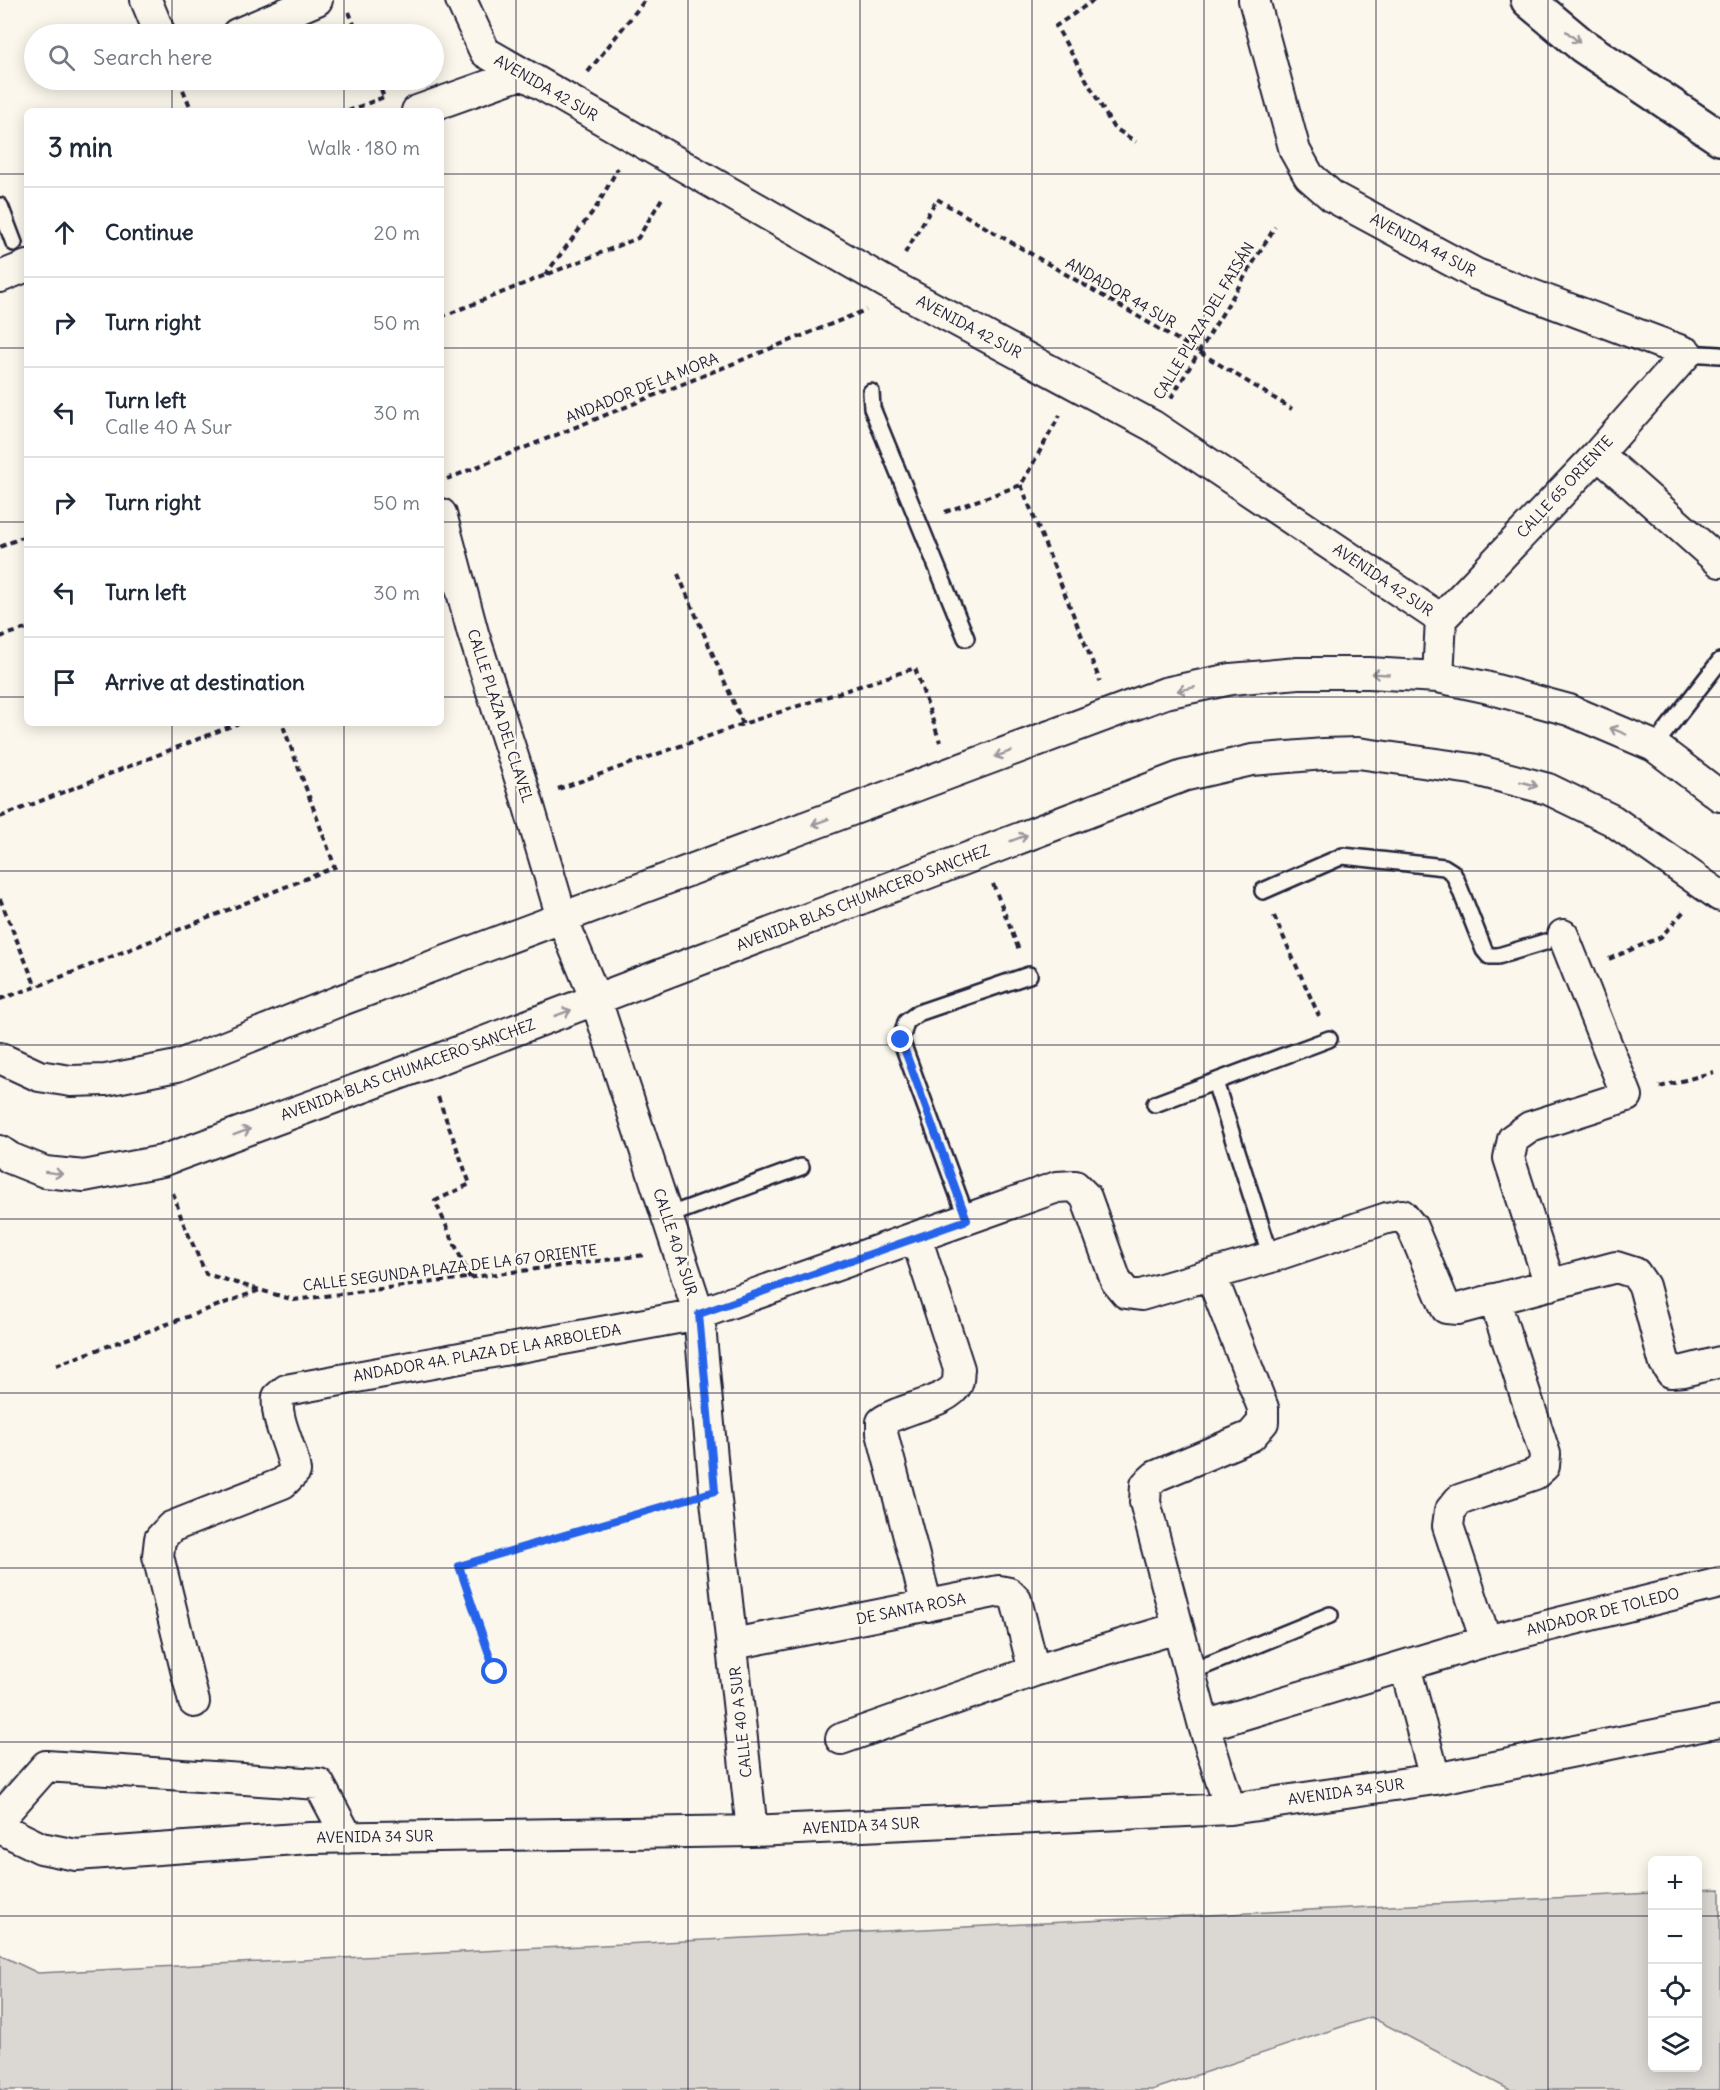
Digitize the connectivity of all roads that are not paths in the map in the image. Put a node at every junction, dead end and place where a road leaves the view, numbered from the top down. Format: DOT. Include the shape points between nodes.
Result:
graph roads {
  1 [pos="146,0"];
  2 [pos="316,0"];
  3 [pos="461,0"];
  4 [pos="1254,0"];
  5 [pos="1528,0"];
  6 [pos="156,24"];
  7 [pos="260,24"];
  8 [pos="522,74"];
  9 [pos="426,108"];
  10 [pos="1720,138"];
  11 [pos="0,206"];
  12 [pos="21,255"];
  13 [pos="0,278"];
  14 [pos="1687,352"];
  15 [pos="1720,355"];
  16 [pos="871,392"];
  17 [pos="1598,454"];
  18 [pos="444,525"];
  19 [pos="1720,562"];
  20 [pos="1441,619"];
  21 [pos="966,638"];
  22 [pos="1720,661"];
  23 [pos="1438,677"];
  24 [pos="1654,746"];
  25 [pos="1720,795"];
  26 [pos="1713,890"];
  27 [pos="1263,891"];
  28 [pos="562,918"];
  29 [pos="1554,939"];
  30 [pos="1029,975"];
  31 [pos="596,1000"];
  32 [pos="1329,1038"];
  33 [pos="0,1059"];
  34 [pos="1215,1082"];
  35 [pos="1155,1104"];
  36 [pos="0,1151"];
  37 [pos="801,1167"];
  38 [pos="667,1216"];
  39 [pos="967,1220"];
  40 [pos="916,1237"];
  41 [pos="1271,1257"];
  42 [pos="1211,1275"];
  43 [pos="1550,1285"];
  44 [pos="1494,1299"];
  45 [pos="699,1314"];
  46 [pos="1720,1362"];
  47 [pos="1720,1583"];
  48 [pos="927,1606"];
  49 [pos="1330,1615"];
  50 [pos="1177,1628"];
  51 [pos="1486,1641"];
  52 [pos="733,1644"];
  53 [pos="1405,1666"];
  54 [pos="1034,1671"];
  55 [pos="1190,1672"];
  56 [pos="194,1702"];
  57 [pos="1720,1722"];
  58 [pos="1204,1726"];
  59 [pos="841,1739"];
  60 [pos="1435,1779"];
  61 [pos="1230,1809"];
  62 [pos="0,1818"];
  63 [pos="0,1828"];
  64 [pos="752,1831"];
  65 [pos="348,1838"];
  1 -- 6 [label="street"];
  2 -- 7 [label="street"];
  3 -- 8 [label="street, AVENIDA 42 SUR" via="485,52"];
  4 -- 14 [label="street, AVENIDA 44 SUR" via="1295,151 1309,176 1333,197 1476,274"];
  5 -- 10 [label="main road, one-way" via="1583,46"];
  8 -- 9 [label="street"];
  8 -- 20 [label="street, AVENIDA 42 SUR" via="887,283 1153,426"];
  11 -- 12 [label="lane"];
  12 -- 13 [label="street"];
  14 -- 15 [label="lane, AVENIDA 44 SUR"];
  14 -- 17 [label="street, CALLE 65 ORIENTE"];
  16 -- 21 [label="lane" via="872,408"];
  17 -- 19 [label="street"];
  17 -- 20 [label="street, CALLE 65 ORIENTE"];
  18 -- 28 [label="street, CALLE PLAZA DEL CLAVEL" via="473,633"];
  20 -- 23 [label="street, AVENIDA 42 SUR"];
  22 -- 24 [label="lane"];
  24 -- 23 [label="street, one-way" via="1569,710"];
  23 -- 28 [label="street, one-way" via="1298,673 1231,679 1165,693"];
  24 -- 25 [label="street"];
  31 -- 26 [label="street, AVENIDA BLAS CHUMACERO SANCHEZ, one-way" via="1183,776 1252,760 1358,753 1472,769 1548,789 1612,820"];
  27 -- 29 [label="lane" via="1343,856 1444,867 1456,879 1489,956"];
  28 -- 31 [label="street, CALLE 40 A SUR"];
  28 -- 33 [label="street" via="177,1066 106,1080 71,1082 39,1076"];
  29 -- 43 [label="street" via="1627,1096 1530,1127 1513,1139 1509,1158"];
  30 -- 39 [label="lane" via="918,1013 906,1022 901,1040"];
  36 -- 31 [label="street, AVENIDA BLAS CHUMACERO SANCHEZ, one-way" via="45,1172 84,1176 162,1161"];
  31 -- 38 [label="street, CALLE 40 A SUR"];
  32 -- 34 [label="lane"];
  34 -- 35 [label="lane"];
  34 -- 41 [label="lane"];
  37 -- 38 [label="lane"];
  38 -- 45 [label="street, CALLE 40 A SUR"];
  39 -- 40 [label="street, ANDADOR 4A. PLAZA DE LA ARBOLEDA"];
  39 -- 42 [label="street, ANDADOR 4A. PLAZA DE LA ARBOLEDA" via="1057,1187 1075,1186 1086,1197 1116,1281 1126,1293 1141,1295"];
  40 -- 45 [label="street, ANDADOR 4A. PLAZA DE LA ARBOLEDA"];
  40 -- 48 [label="street" via="959,1369 957,1384 946,1395 891,1415 882,1422 882,1433"];
  41 -- 42 [label="street"];
  41 -- 44 [label="street" via="1402,1215 1412,1227 1446,1308 1458,1309"];
  42 -- 50 [label="street" via="1263,1407 1263,1422 1251,1436 1156,1476 1146,1485 1145,1502"];
  43 -- 44 [label="street"];
  43 -- 46 [label="street" via="1616,1268 1635,1273 1644,1286 1664,1361 1671,1372"];
  44 -- 51 [label="street" via="1545,1454 1544,1466 1535,1474 1459,1500 1449,1511 1448,1526"];
  45 -- 52 [label="street, CALLE 40 A SUR"];
  45 -- 56 [label="street, ANDADOR 4A. PLAZA DE LA ARBOLEDA" via="286,1390 278,1397 276,1410 295,1471 283,1483 171,1527 160,1539 158,1556"];
  47 -- 51 [label="street, ANDADOR DE TOLEDO"];
  48 -- 52 [label="street, DE SANTA ROSA"];
  48 -- 54 [label="street, DE SANTA ROSA" via="999,1591 1009,1593 1016,1600"];
  49 -- 55 [label="lane"];
  50 -- 54 [label="street"];
  50 -- 55 [label="street"];
  51 -- 53 [label="street, ANDADOR DE TOLEDO"];
  52 -- 64 [label="street, CALLE 40 A SUR"];
  53 -- 58 [label="street, ANDADOR DE TOLEDO"];
  53 -- 60 [label="street"];
  54 -- 59 [label="street"];
  55 -- 58 [label="street"];
  57 -- 60 [label="street, AVENIDA 34 SUR"];
  58 -- 61 [label="street"];
  60 -- 61 [label="street, AVENIDA 34 SUR"];
  61 -- 64 [label="street, AVENIDA 34 SUR"];
  62 -- 65 [label="street" via="46,1766 319,1784"];
  63 -- 65 [label="street, AVENIDA 34 SUR" via="41,1848 76,1855"];
  64 -- 65 [label="street, AVENIDA 34 SUR"];
}
